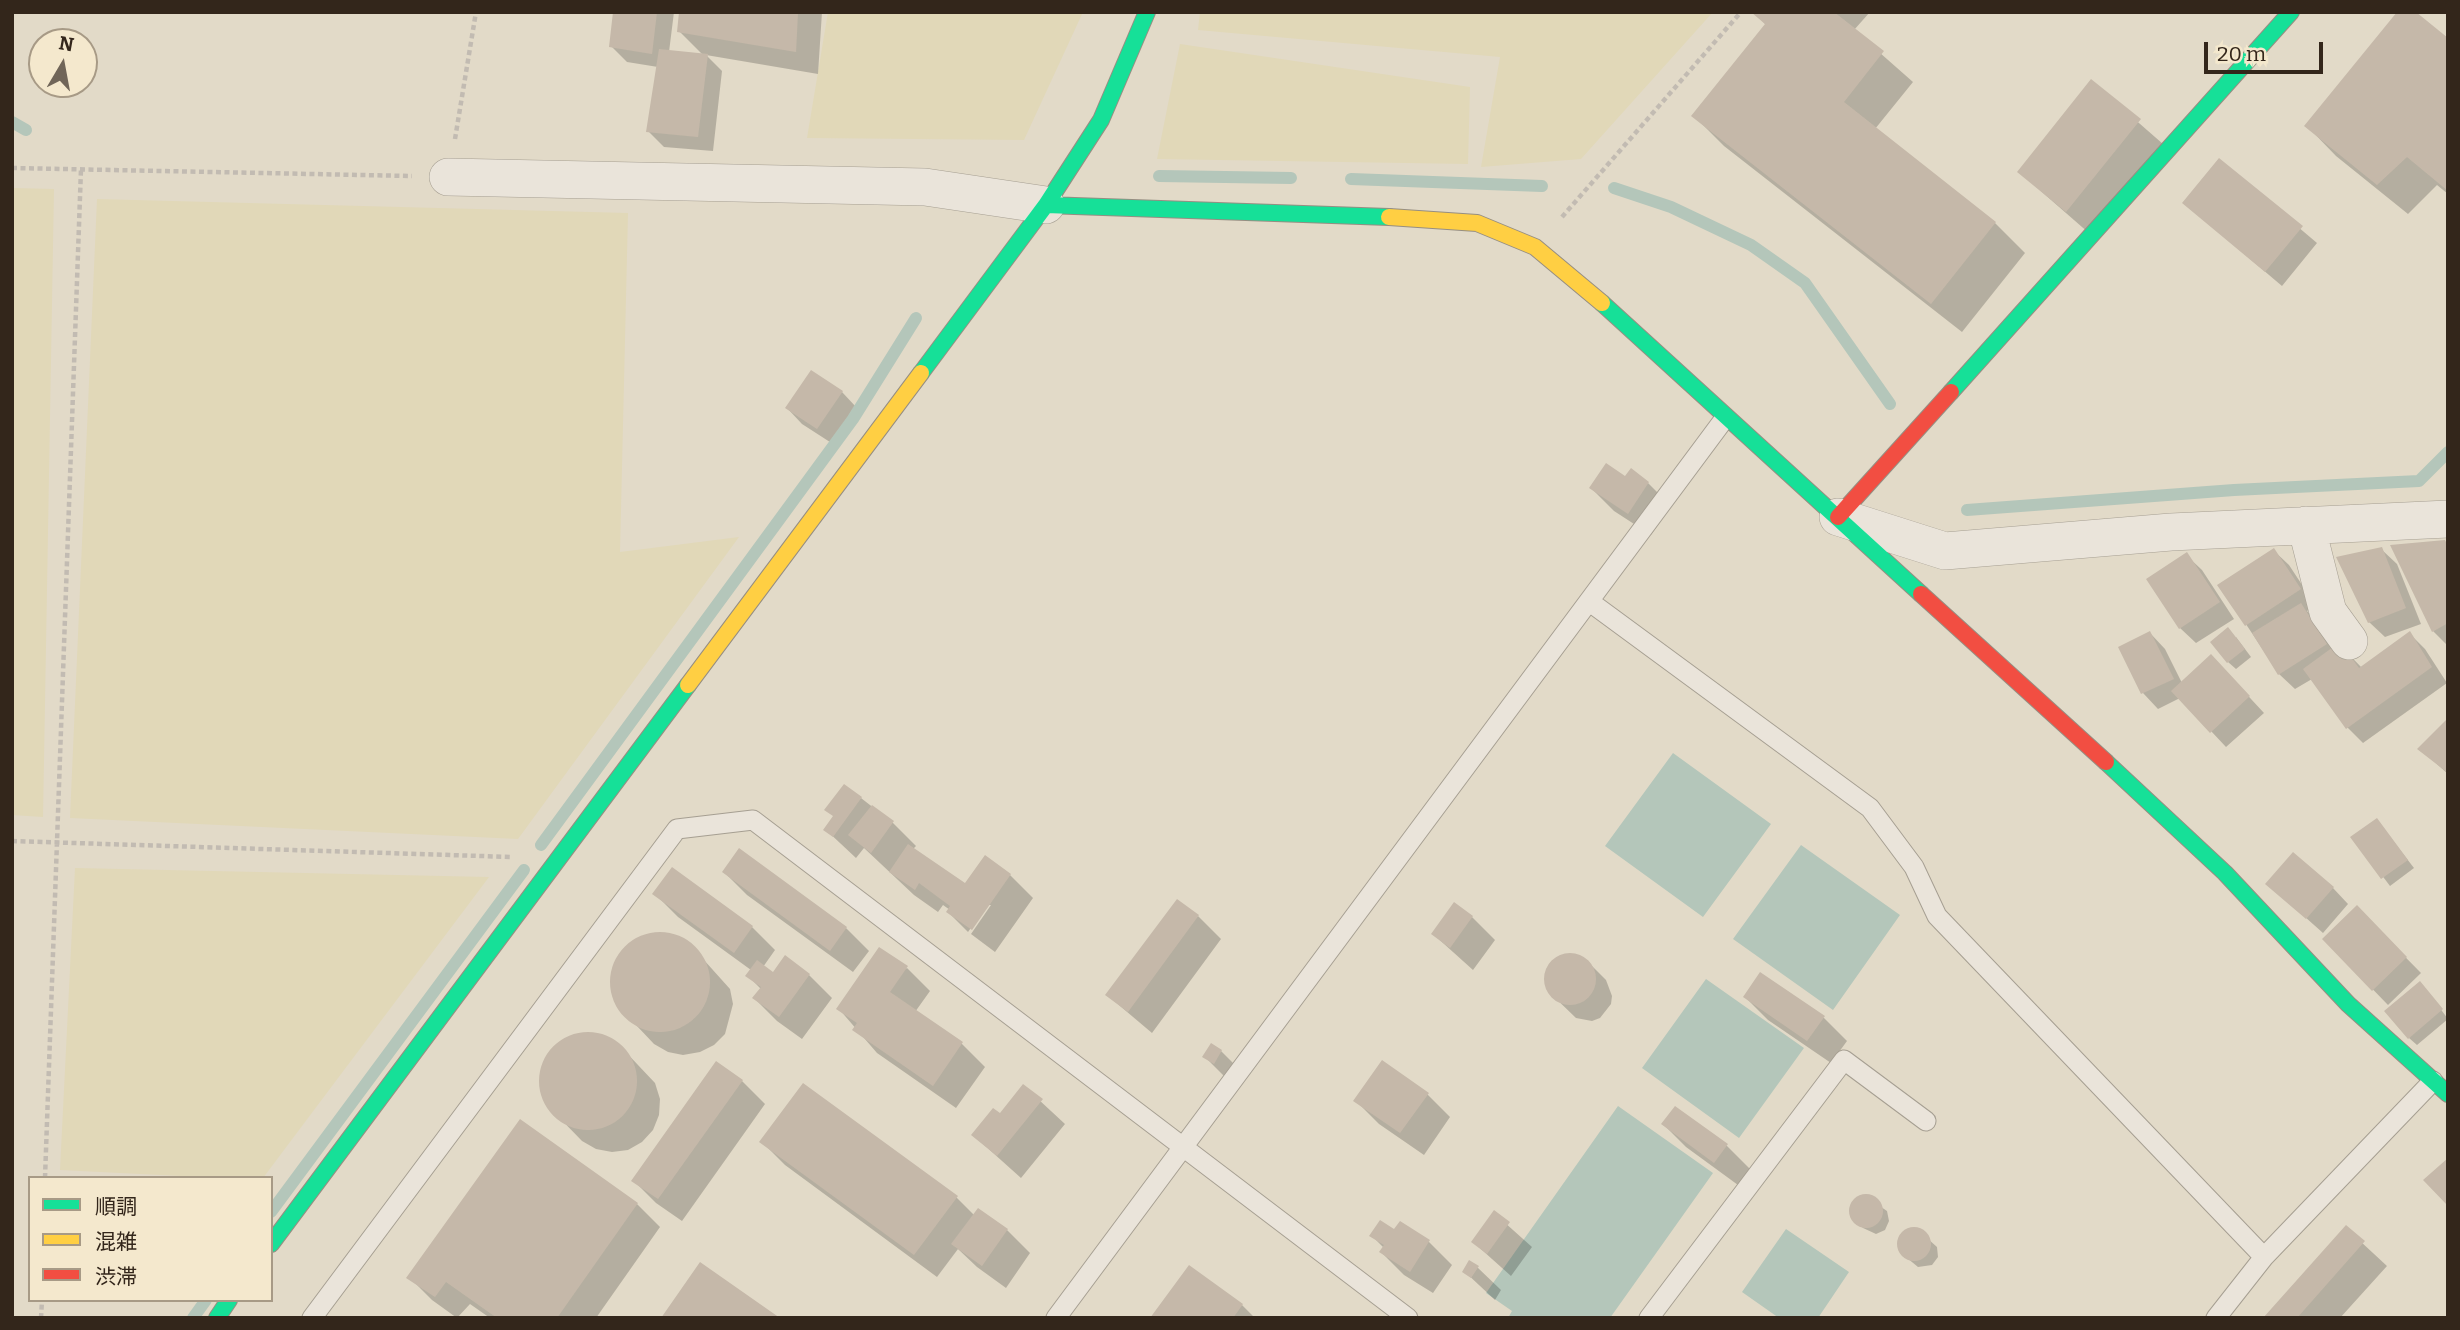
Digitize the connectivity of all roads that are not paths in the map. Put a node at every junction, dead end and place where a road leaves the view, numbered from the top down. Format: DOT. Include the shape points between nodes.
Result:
graph roads {
  1 [pos="1147,12"];
  2 [pos="2291,12"];
  3 [pos="449,177"];
  4 [pos="1046,205"];
  5 [pos="1725,418"];
  6 [pos="1839,517"];
  7 [pos="2448,519"];
  8 [pos="2306,525"];
  9 [pos="1590,602"];
  10 [pos="2349,641"];
  11 [pos="2440,1087"];
  12 [pos="1926,1121"];
  13 [pos="1182,1145"];
  14 [pos="273,1241"];
  15 [pos="2264,1257"];
  16 [pos="228,1302"];
  17 [pos="216,1318"];
  18 [pos="312,1318"];
  19 [pos="1056,1318"];
  20 [pos="1408,1318"];
  21 [pos="1649,1318"];
  22 [pos="2216,1318"];
  1 -- 4 [label="street" via="1101,120"];
  2 -- 6 [label="street"];
  3 -- 4 [label="street" via="925,187"];
  4 -- 5 [label="street" via="1476,223 1535,247 1584,286"];
  4 -- 14 [label="street"];
  5 -- 6 [label="street"];
  5 -- 9 [label="lane"];
  6 -- 8 [label="street" via="1945,551"];
  6 -- 11 [label="street" via="2225,873 2348,1004"];
  7 -- 8 [label="street"];
  8 -- 10 [label="street" via="2328,612"];
  9 -- 13 [label="lane"];
  9 -- 15 [label="lane" via="1870,808 1914,867 1937,916"];
  11 -- 15 [label="lane"];
  12 -- 21 [label="lane" via="1844,1060"];
  13 -- 18 [label="lane" via="753,820 677,829"];
  13 -- 19 [label="lane"];
  13 -- 20 [label="lane"];
  15 -- 22 [label="lane"];
  16 -- 17 [label="street"];
}
